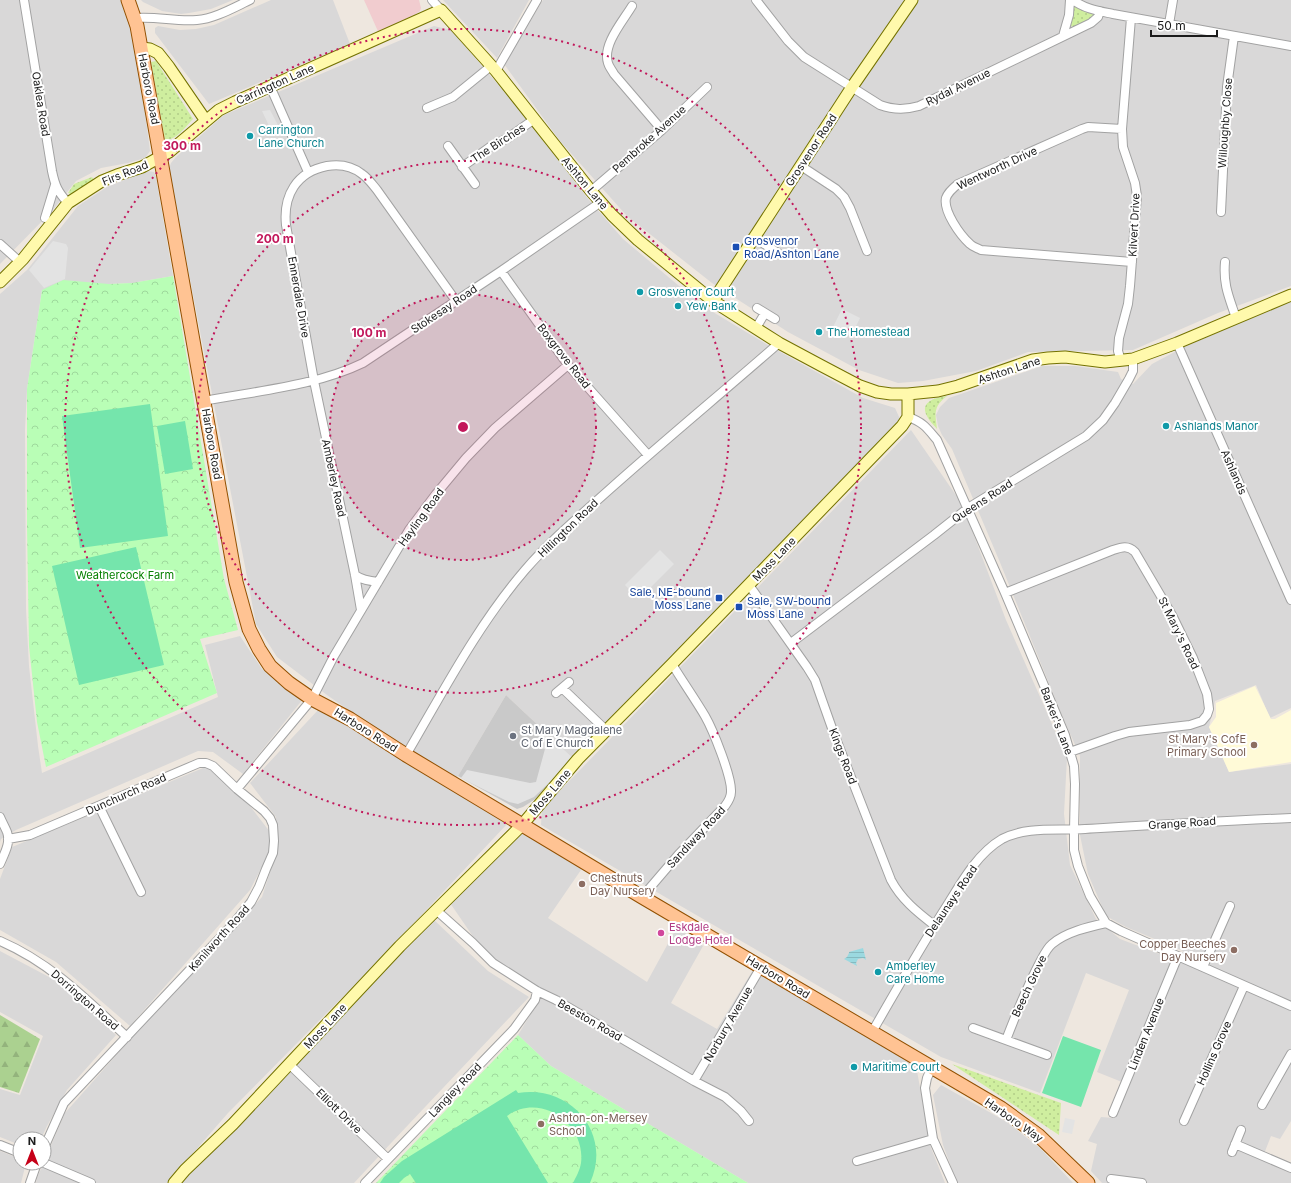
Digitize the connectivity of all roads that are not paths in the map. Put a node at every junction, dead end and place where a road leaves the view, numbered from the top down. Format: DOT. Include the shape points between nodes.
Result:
graph roads {
  1 [pos="24,0"];
  2 [pos="128,0"];
  3 [pos="250,0"];
  4 [pos="432,0"];
  5 [pos="537,0"];
  6 [pos="756,0"];
  7 [pos="912,0"];
  8 [pos="1070,0"];
  9 [pos="1073,0"];
  10 [pos="1173,0"];
  11 [pos="632,6"];
  12 [pos="441,10"];
  13 [pos="1100,11"];
  14 [pos="135,18"];
  15 [pos="1131,18"];
  16 [pos="1169,24"];
  17 [pos="1063,36"];
  18 [pos="1234,36"];
  19 [pos="1291,46"];
  20 [pos="141,48"];
  21 [pos="493,68"];
  22 [pos="270,86"];
  23 [pos="707,87"];
  24 [pos="852,87"];
  25 [pos="427,108"];
  26 [pos="533,120"];
  27 [pos="206,121"];
  28 [pos="1122,129"];
  29 [pos="662,130"];
  30 [pos="448,146"];
  31 [pos="161,157"];
  32 [pos="801,166"];
  33 [pos="462,167"];
  34 [pos="308,172"];
  35 [pos="475,184"];
  36 [pos="55,185"];
  37 [pos="591,191"];
  38 [pos="601,202"];
  39 [pos="68,204"];
  40 [pos="1221,212"];
  41 [pos="45,218"];
  42 [pos="755,238"];
  43 [pos="0,244"];
  44 [pos="867,251"];
  45 [pos="778,252"];
  46 [pos="20,262"];
  47 [pos="1132,262"];
  48 [pos="1225,262"];
  49 [pos="501,271"];
  50 [pos="0,282"];
  51 [pos="1291,295"];
  52 [pos="456,301"];
  53 [pos="713,301"];
  54 [pos="757,308"];
  55 [pos="765,313"];
  56 [pos="1236,318"];
  57 [pos="774,319"];
  58 [pos="756,328"];
  59 [pos="779,343"];
  60 [pos="1178,343"];
  61 [pos="1132,359"];
  62 [pos="1121,361"];
  63 [pos="568,365"];
  64 [pos="314,381"];
  65 [pos="908,394"];
  66 [pos="204,401"];
  67 [pos="908,417"];
  68 [pos="648,455"];
  69 [pos="968,508"];
  70 [pos="354,575"];
  71 [pos="378,582"];
  72 [pos="749,585"];
  73 [pos="1005,593"];
  74 [pos="1291,600"];
  75 [pos="361,610"];
  76 [pos="790,643"];
  77 [pos="672,664"];
  78 [pos="569,682"];
  79 [pos="562,688"];
  80 [pos="556,693"];
  81 [pos="312,699"];
  82 [pos="606,731"];
  83 [pos="1070,752"];
  84 [pos="406,755"];
  85 [pos="237,789"];
  86 [pos="99,806"];
  87 [pos="0,817"];
  88 [pos="1291,818"];
  89 [pos="522,825"];
  90 [pos="1074,830"];
  91 [pos="8,839"];
  92 [pos="0,864"];
  93 [pos="140,892"];
  94 [pos="642,897"];
  95 [pos="1230,906"];
  96 [pos="436,910"];
  97 [pos="1106,923"];
  98 [pos="934,925"];
  99 [pos="0,941"];
  100 [pos="1178,956"];
  101 [pos="761,967"];
  102 [pos="1202,967"];
  103 [pos="1244,986"];
  104 [pos="537,991"];
  105 [pos="1291,1006"];
  106 [pos="973,1028"];
  107 [pos="872,1032"];
  108 [pos="127,1037"];
  109 [pos="1006,1040"];
  110 [pos="1291,1054"];
  111 [pos="1047,1055"];
  112 [pos="289,1064"];
  113 [pos="932,1067"];
  114 [pos="694,1081"];
  115 [pos="1262,1105"];
  116 [pos="1113,1113"];
  117 [pos="749,1121"];
  118 [pos="1184,1121"];
  119 [pos="1242,1130"];
  120 [pos="52,1131"];
  121 [pos="933,1139"];
  122 [pos="1236,1144"];
  123 [pos="0,1145"];
  124 [pos="12,1150"];
  125 [pos="1232,1152"];
  126 [pos="388,1159"];
  127 [pos="857,1161"];
  128 [pos="52,1166"];
  129 [pos="1291,1168"];
  130 [pos="34,1171"];
  131 [pos="1111,1179"];
  132 [pos="30,1183"];
  133 [pos="91,1183"];
  134 [pos="174,1183"];
  135 [pos="365,1183"];
  136 [pos="952,1183"];
  137 [pos="1088,1183"];
  138 [pos="1142,1183"];
  1 -- 36 [label="street, Oaklea Road"];
  2 -- 14 [label="main road"];
  3 -- 14 [label="street" via="199,20 149,16"];
  4 -- 12 [label="street"];
  5 -- 21 [label="street"];
  6 -- 24 [label="street, Rydal Avenue" via="798,52"];
  7 -- 24 [label="street, Grosvenor Road"];
  8 -- 17 [label="street"];
  9 -- 13 [label="street"];
  10 -- 16 [label="street"];
  11 -- 29 [label="street" via="610,43 607,53 608,64"];
  12 -- 21 [label="street, Ashton Lane"];
  12 -- 22 [label="street, Carrington Lane"];
  13 -- 15 [label="street"];
  13 -- 17 [label="street, Rydal Avenue" via="1091,23"];
  14 -- 20 [label="main road, Harboro Road"];
  15 -- 16 [label="street"];
  15 -- 28 [label="street, Kilvert Drive"];
  16 -- 18 [label="street"];
  17 -- 24 [label="street, Rydal Avenue" via="910,109 880,106"];
  18 -- 19 [label="street"];
  18 -- 40 [label="street, Willoughby Close" via="1227,87"];
  20 -- 27 [label="street" via="158,53"];
  20 -- 31 [label="main road, Harboro Road"];
  21 -- 25 [label="street" via="453,97"];
  21 -- 26 [label="street, Ashton Lane"];
  22 -- 27 [label="street, Carrington Lane" via="219,110"];
  22 -- 34 [label="street"];
  23 -- 29 [label="street, Pembroke Avenue"];
  24 -- 32 [label="street, Grosvenor Road"];
  26 -- 33 [label="street, The Birches"];
  26 -- 37 [label="street, Ashton Lane"];
  27 -- 31 [label="street, Firs Road"];
  28 -- 47 [label="street, Kilvert Drive" via="1123,147 1137,196"];
  28 -- 47 [label="street, Wentworth Drive" via="1082,129 958,184 948,193 946,203 948,215 969,244 981,250"];
  29 -- 37 [label="street, Pembroke Avenue"];
  30 -- 33 [label="street, The Birches"];
  31 -- 39 [label="street, Firs Road" via="142,167 102,181"];
  31 -- 66 [label="main road, Harboro Road"];
  32 -- 42 [label="street, Grosvenor Road"];
  32 -- 44 [label="street" via="844,197"];
  33 -- 35 [label="street, The Birches"];
  34 -- 52 [label="street" via="334,165 353,169 366,177"];
  34 -- 64 [label="street, Ennerdale Drive" via="297,182 290,194 285,217"];
  36 -- 39 [label="street, Oaklea Road"];
  36 -- 41 [label="street"];
  37 -- 38 [label="street, Ashton Lane"];
  38 -- 49 [label="street, Stokesay Road"];
  38 -- 53 [label="street, Ashton Lane" via="638,240"];
  39 -- 46 [label="street, Firs Road"];
  42 -- 45 [label="street"];
  42 -- 53 [label="street, Grosvenor Road"];
  43 -- 46 [label="street"];
  46 -- 50 [label="street, Firs Road"];
  47 -- 62 [label="street, Kilvert Drive" via="1128,304 1119,338 1118,351"];
  48 -- 56 [label="street" via="1225,286"];
  49 -- 52 [label="street, Stokesay Road"];
  49 -- 63 [label="street, Boxgrove Road"];
  51 -- 56 [label="street, Ashton Lane"];
  52 -- 64 [label="street, Stokesay Road" via="363,362"];
  53 -- 58 [label="street, Ashton Lane"];
  54 -- 55 [label="street"];
  55 -- 57 [label="street"];
  55 -- 58 [label="street"];
  56 -- 60 [label="street, Ashton Lane"];
  58 -- 59 [label="street, Ashton Lane"];
  59 -- 65 [label="street, Ashton Lane" via="860,386 877,392"];
  59 -- 68 [label="street, Hillington Road"];
  60 -- 61 [label="street, Ashton Lane"];
  60 -- 74 [label="street, Ashlands"];
  61 -- 62 [label="street, Ashton Lane"];
  61 -- 69 [label="street, Queens Road" via="1133,371 1115,403 1103,420 1086,436"];
  62 -- 65 [label="street, Ashton Lane" via="1105,362 1065,357 1033,360 958,386"];
  63 -- 68 [label="street, Boxgrove Road"];
  63 -- 71 [label="street, Hayling Road" via="495,428 466,458 409,530"];
  64 -- 66 [label="street, Stokesay Road"];
  64 -- 70 [label="street, Amberley Road"];
  65 -- 67 [label="street"];
  66 -- 81 [label="main road, Harboro Road" via="236,582 249,629 270,666"];
  67 -- 69 [label="street, Barker's Lane" via="918,420 937,440"];
  67 -- 72 [label="street, Moss Lane" via="891,438"];
  68 -- 84 [label="street, Hillington Road" via="557,536 497,605 471,643"];
  69 -- 73 [label="street, Barker's Lane"];
  69 -- 76 [label="street, Queens Road"];
  70 -- 71 [label="street" via="360,579"];
  70 -- 75 [label="street, Amberley Road"];
  71 -- 75 [label="street, Hayling Road"];
  72 -- 76 [label="street, Kings Road"];
  72 -- 77 [label="street, Moss Lane"];
  73 -- 83 [label="street, Barker's Lane"];
  73 -- 83 [label="street, St Mary's Road" via="1113,550 1130,548 1135,552 1172,615 1193,658 1209,701 1207,715 1202,721 1190,726 1129,732"];
  75 -- 81 [label="street, Hayling Road"];
  76 -- 98 [label="street, Kings Road" via="815,680 897,892"];
  77 -- 82 [label="street, Moss Lane"];
  77 -- 94 [label="street, Sandiway Road" via="705,716 730,780 731,792 725,806"];
  78 -- 79 [label="street"];
  79 -- 80 [label="street"];
  79 -- 82 [label="street"];
  81 -- 84 [label="main road, Harboro Road" via="350,719"];
  81 -- 85 [label="street"];
  82 -- 89 [label="street, Moss Lane" via="578,759"];
  83 -- 90 [label="street, Barker's Lane" via="1075,784"];
  84 -- 89 [label="main road, Harboro Road"];
  85 -- 86 [label="street, Dunchurch Road" via="213,766 200,763"];
  85 -- 108 [label="street, Kenilworth Road" via="264,811 273,825 273,853 259,887 234,923"];
  86 -- 91 [label="street, Dunchurch Road" via="30,835"];
  86 -- 93 [label="street"];
  87 -- 91 [label="street" via="8,833"];
  88 -- 90 [label="street, Grange Road"];
  89 -- 94 [label="main road, Harboro Road"];
  89 -- 96 [label="street, Moss Lane"];
  90 -- 97 [label="street, Barker's Lane" via="1074,850 1078,866 1090,896"];
  90 -- 98 [label="street, Delaunays Road" via="1018,833 999,842 982,856 965,877"];
  91 -- 92 [label="street"];
  94 -- 101 [label="main road, Harboro Road"];
  95 -- 102 [label="street"];
  96 -- 104 [label="street, Beeston Road" via="494,964"];
  96 -- 112 [label="street, Moss Lane"];
  97 -- 100 [label="street"];
  97 -- 109 [label="street, Beech Grove" via="1066,935 1050,945 1026,991"];
  98 -- 107 [label="street, Delaunays Road"];
  99 -- 108 [label="street, Dorrington Road" via="53,971"];
  100 -- 102 [label="street"];
  100 -- 116 [label="street, Linden Avenue"];
  101 -- 107 [label="main road, Harboro Road"];
  101 -- 114 [label="street, Norbury Avenue"];
  102 -- 103 [label="street"];
  103 -- 105 [label="street"];
  103 -- 118 [label="street, Hollins Grove"];
  104 -- 114 [label="street, Beeston Road"];
  104 -- 126 [label="street, Langley Road" via="535,1000 514,1029"];
  106 -- 109 [label="street"];
  107 -- 113 [label="main road, Harboro Road"];
  108 -- 120 [label="street, Kenilworth Road" via="64,1103"];
  109 -- 111 [label="street"];
  110 -- 115 [label="street"];
  112 -- 126 [label="street, Elliott Drive"];
  112 -- 134 [label="street, Moss Lane"];
  113 -- 121 [label="street" via="925,1088"];
  113 -- 137 [label="main road, Harboro Way" via="1022,1123 1053,1148"];
  114 -- 117 [label="street, Beeston Road" via="734,1103"];
  119 -- 122 [label="street"];
  121 -- 127 [label="street"];
  121 -- 136 [label="street"];
  122 -- 125 [label="street"];
  122 -- 129 [label="street"];
  123 -- 124 [label="street"];
  126 -- 135 [label="street, Langley Road"];
  128 -- 133 [label="street"];
  130 -- 132 [label="street"];
  131 -- 138 [label="street"];
}
